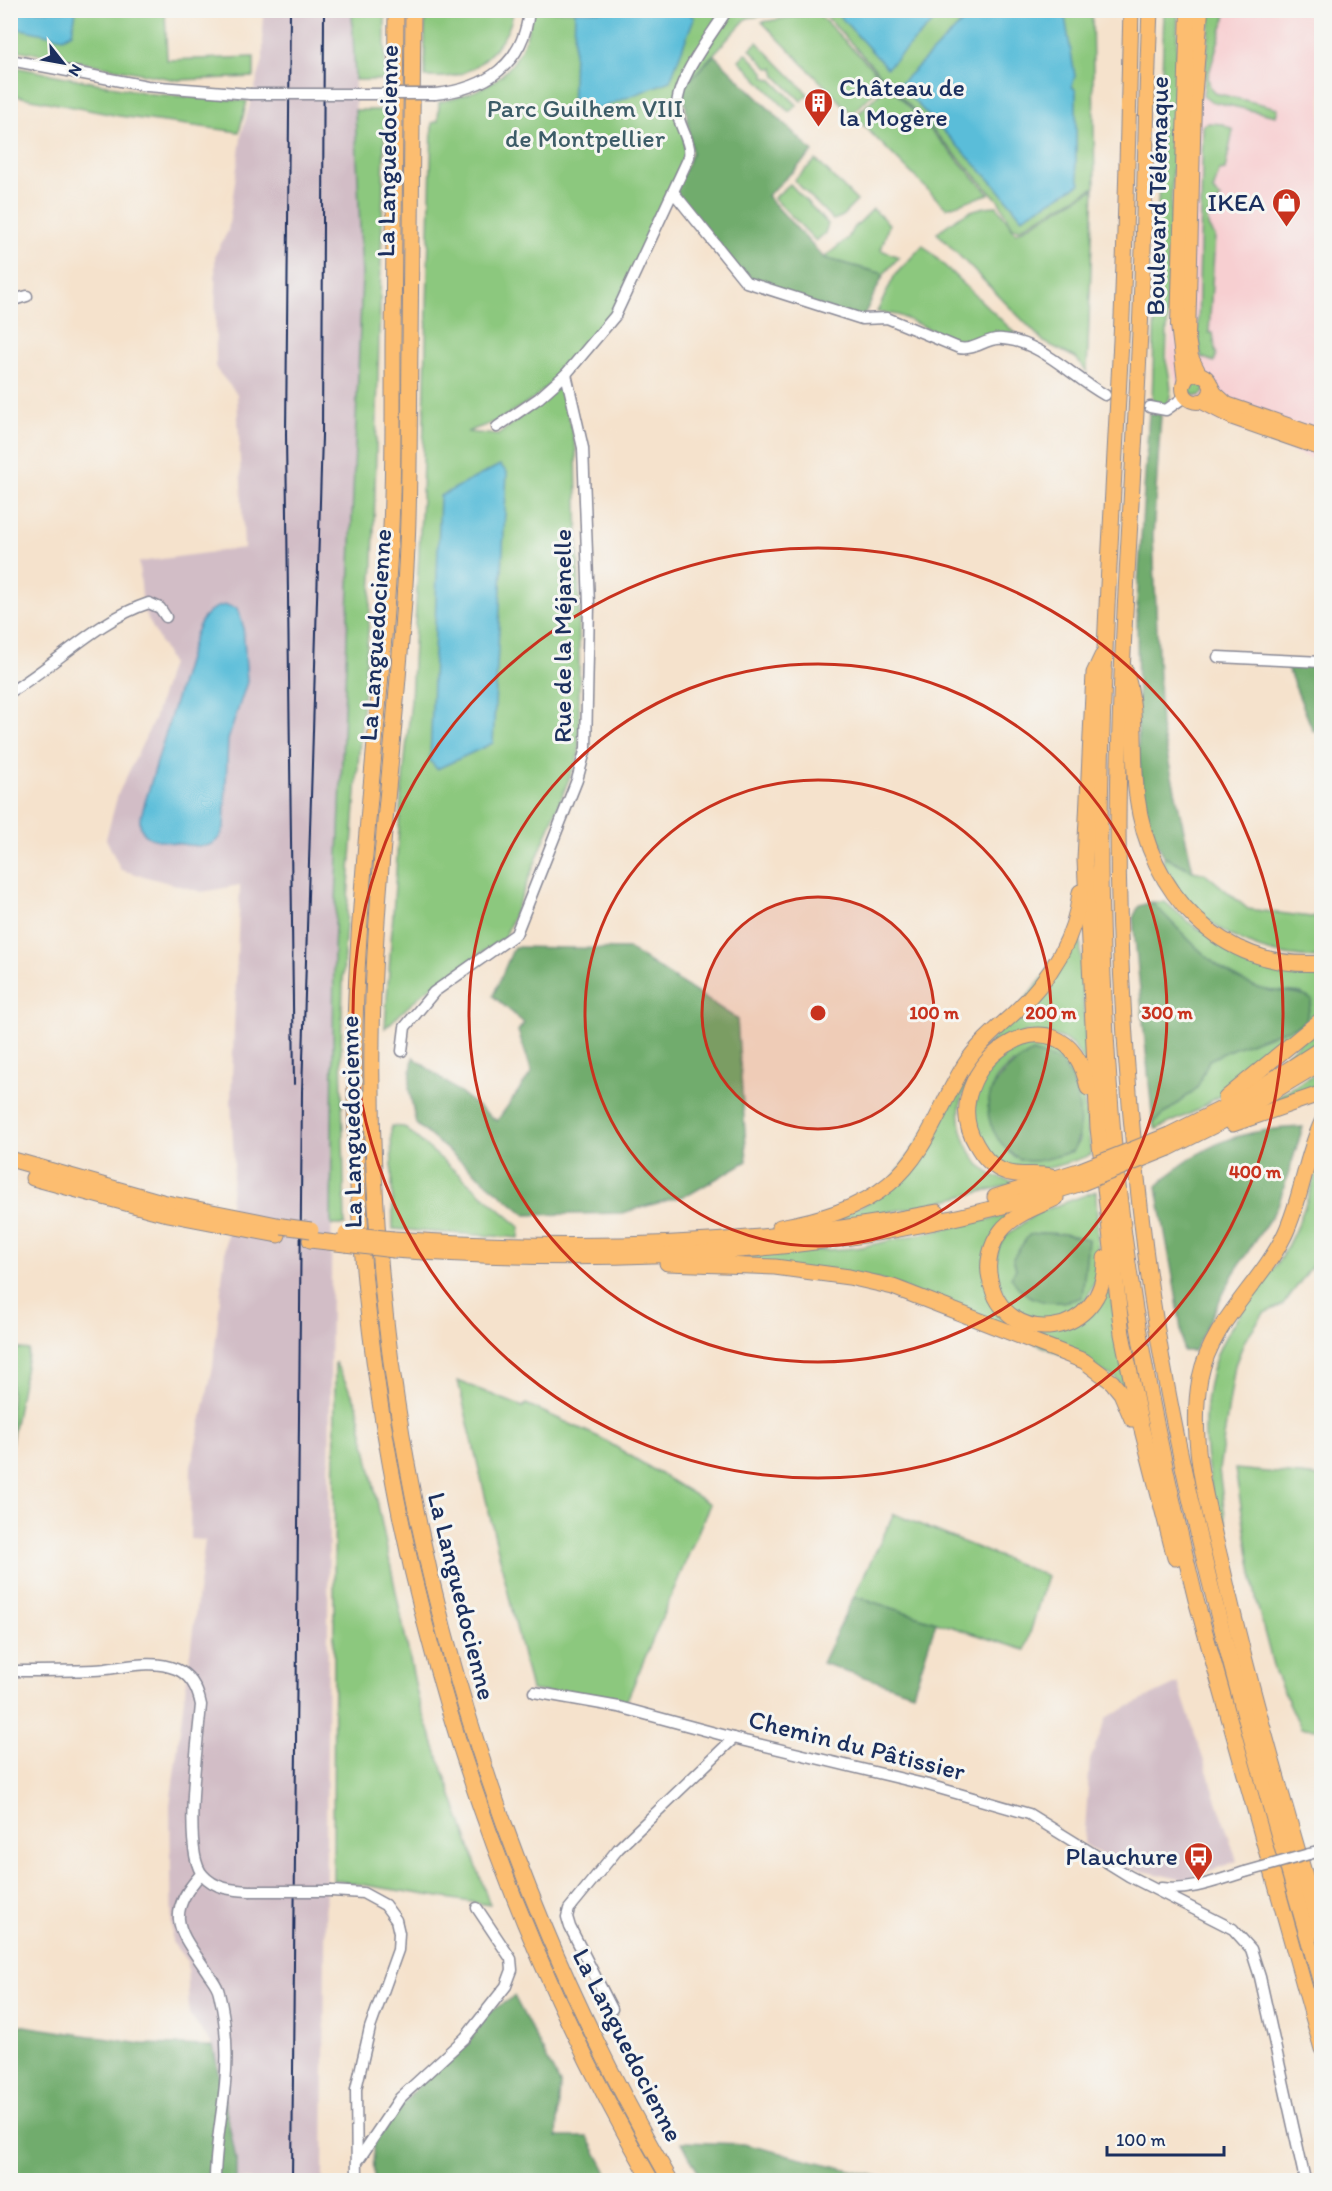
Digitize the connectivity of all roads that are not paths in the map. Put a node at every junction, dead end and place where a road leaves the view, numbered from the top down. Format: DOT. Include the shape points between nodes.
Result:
graph roads {
  1 [pos="396,10"];
  2 [pos="413,10"];
  3 [pos="529,10"];
  4 [pos="727,10"];
  5 [pos="1131,10"];
  6 [pos="1150,10"];
  7 [pos="1188,10"];
  8 [pos="1201,10"];
  9 [pos="10,60"];
  10 [pos="674,194"];
  11 [pos="27,296"];
  12 [pos="10,301"];
  13 [pos="566,374"];
  14 [pos="1205,379"];
  15 [pos="1185,389"];
  16 [pos="1105,395"];
  17 [pos="1200,401"];
  18 [pos="1150,406"];
  19 [pos="497,427"];
  20 [pos="1322,437"];
  21 [pos="1322,449"];
  22 [pos="166,617"];
  23 [pos="1105,651"];
  24 [pos="1218,657"];
  25 [pos="1322,662"];
  26 [pos="1123,664"];
  27 [pos="10,692"];
  28 [pos="1085,860"];
  29 [pos="1322,963"];
  30 [pos="1322,1019"];
  31 [pos="1322,1048"];
  32 [pos="402,1051"];
  33 [pos="1322,1062"];
  34 [pos="1322,1093"];
  35 [pos="1215,1112"];
  36 [pos="1322,1122"];
  37 [pos="1098,1128"];
  38 [pos="1192,1137"];
  39 [pos="1169,1142"];
  40 [pos="10,1159"];
  41 [pos="10,1170"];
  42 [pos="1073,1179"];
  43 [pos="1108,1213"];
  44 [pos="282,1231"];
  45 [pos="741,1239"];
  46 [pos="394,1244"];
  47 [pos="626,1256"];
  48 [pos="1152,1472"];
  49 [pos="1196,1600"];
  50 [pos="10,1671"];
  51 [pos="534,1692"];
  52 [pos="734,1738"];
  53 [pos="1318,1851"];
  54 [pos="201,1874"];
  55 [pos="1152,1887"];
  56 [pos="477,1908"];
  57 [pos="1322,1935"];
  58 [pos="1322,1987"];
  59 [pos="612,2009"];
  60 [pos="1322,2049"];
  61 [pos="359,2159"];
  62 [pos="216,2181"];
  63 [pos="357,2181"];
  64 [pos="651,2181"];
  65 [pos="670,2181"];
  66 [pos="1305,2181"];
  1 -- 64 [label="highway, La Languedocienne" via="391,537 355,1031 357,1178 369,1327 385,1440 410,1567 463,1759 546,1974 605,2097"];
  2 -- 65 [label="highway, La Languedocienne" via="407,545 376,929 372,1032 373,1167 385,1317 403,1447 427,1565 484,1770 522,1875 574,1996"];
  3 -- 9 [label="street, bridge" via="520,43 495,75 472,88 435,94 250,94 147,86"];
  4 -- 10 [label="street" via="682,85 677,111 690,153"];
  5 -- 23 [label="highway" via="1121,336"];
  6 -- 26 [label="highway" via="1140,347"];
  7 -- 15 [label="main road, Boulevard Télémaque" via="1178,325"];
  8 -- 14 [label="main road, Boulevard Télémaque" via="1188,338 1191,357"];
  10 -- 13 [label="street" via="615,316"];
  10 -- 16 [label="street" via="746,282 862,319 887,318 958,348 970,350 991,340 1014,341 1056,361"];
  11 -- 12 [label="street"];
  13 -- 19 [label="street"];
  13 -- 32 [label="street, Rue de la Méjanelle" via="583,448 589,605 586,748 516,934 435,992 405,1027"];
  14 -- 15 [label="main road" via="1191,376"];
  14 -- 17 [label="main road" via="1209,394"];
  14 -- 20 [label="main road, Boulevard Télémaque" via="1227,404"];
  15 -- 17 [label="main road" via="1192,401"];
  15 -- 18 [label="street" via="1166,410"];
  17 -- 21 [label="main road" via="1233,418"];
  22 -- 27 [label="street" via="160,608 149,603 136,607"];
  23 -- 28 [label="highway" via="1094,673"];
  23 -- 49 [label="highway" via="1100,835 1111,1112 1143,1352"];
  24 -- 25 [label="street"];
  26 -- 29 [label="highway" via="1132,689 1133,754 1140,816 1151,855 1171,891 1197,921 1245,951 1281,962"];
  26 -- 58 [label="highway" via="1118,825 1121,966 1129,1097 1154,1306 1188,1488 1228,1649"];
  28 -- 37 [label="highway"];
  28 -- 45 [label="highway" via="1071,932 1060,957 1031,997 965,1065 926,1142 907,1166 890,1184 843,1210 753,1231"];
  30 -- 35 [label="highway" via="1222,1100"];
  31 -- 35 [label="highway"];
  33 -- 38 [label="highway"];
  34 -- 38 [label="highway" via="1199,1140"];
  35 -- 39 [label="highway"];
  36 -- 57 [label="highway" via="1284,1237 1228,1317 1206,1360 1197,1396 1195,1428 1201,1475 1246,1669"];
  37 -- 42 [label="highway" via="1080,1060 1054,1037 1038,1033 1023,1036 981,1067 970,1093 967,1117 981,1153 1002,1171"];
  37 -- 43 [label="highway"];
  38 -- 39 [label="highway"];
  39 -- 42 [label="highway, bridge"];
  40 -- 44 [label="highway"];
  41 -- 44 [label="highway" via="123,1203"];
  42 -- 43 [label="highway" via="1055,1199 1017,1217 992,1248 988,1270 1000,1305 1031,1325 1052,1328 1074,1321 1091,1307 1102,1288"];
  42 -- 45 [label="highway" via="895,1220"];
  42 -- 47 [label="highway" via="898,1231 817,1244"];
  43 -- 48 [label="highway" via="1122,1334"];
  44 -- 46 [label="highway, bridge"];
  45 -- 46 [label="highway" via="553,1246"];
  46 -- 47 [label="highway" via="527,1258"];
  47 -- 48 [label="highway" via="649,1263 796,1269 874,1282 1069,1353 1104,1375 1121,1393"];
  48 -- 49 [label="highway" via="1182,1582"];
  49 -- 60 [label="highway"];
  50 -- 54 [label="street" via="94,1670 154,1664 184,1673 201,1705 191,1836 194,1860"];
  51 -- 52 [label="street, Chemin du Pâtissier" via="599,1702"];
  52 -- 55 [label="street, Chemin du Pâtissier" via="1019,1810"];
  52 -- 59 [label="street" via="618,1849 569,1909 570,1927"];
  53 -- 55 [label="street, bridge" via="1175,1890"];
  54 -- 61 [label="street, bridge" via="217,1886 250,1891 363,1893 385,1905 396,1920 398,1950 380,1997 356,2089"];
  54 -- 62 [label="street" via="179,1906 178,1926 219,1989 223,2015 225,2082"];
  55 -- 66 [label="street, Chemin du Pâtissier" via="1233,1929 1251,1949"];
  56 -- 61 [label="street" via="511,1959 512,1971 506,1986 465,2038 400,2098"];
  61 -- 63 [label="street"];
}
